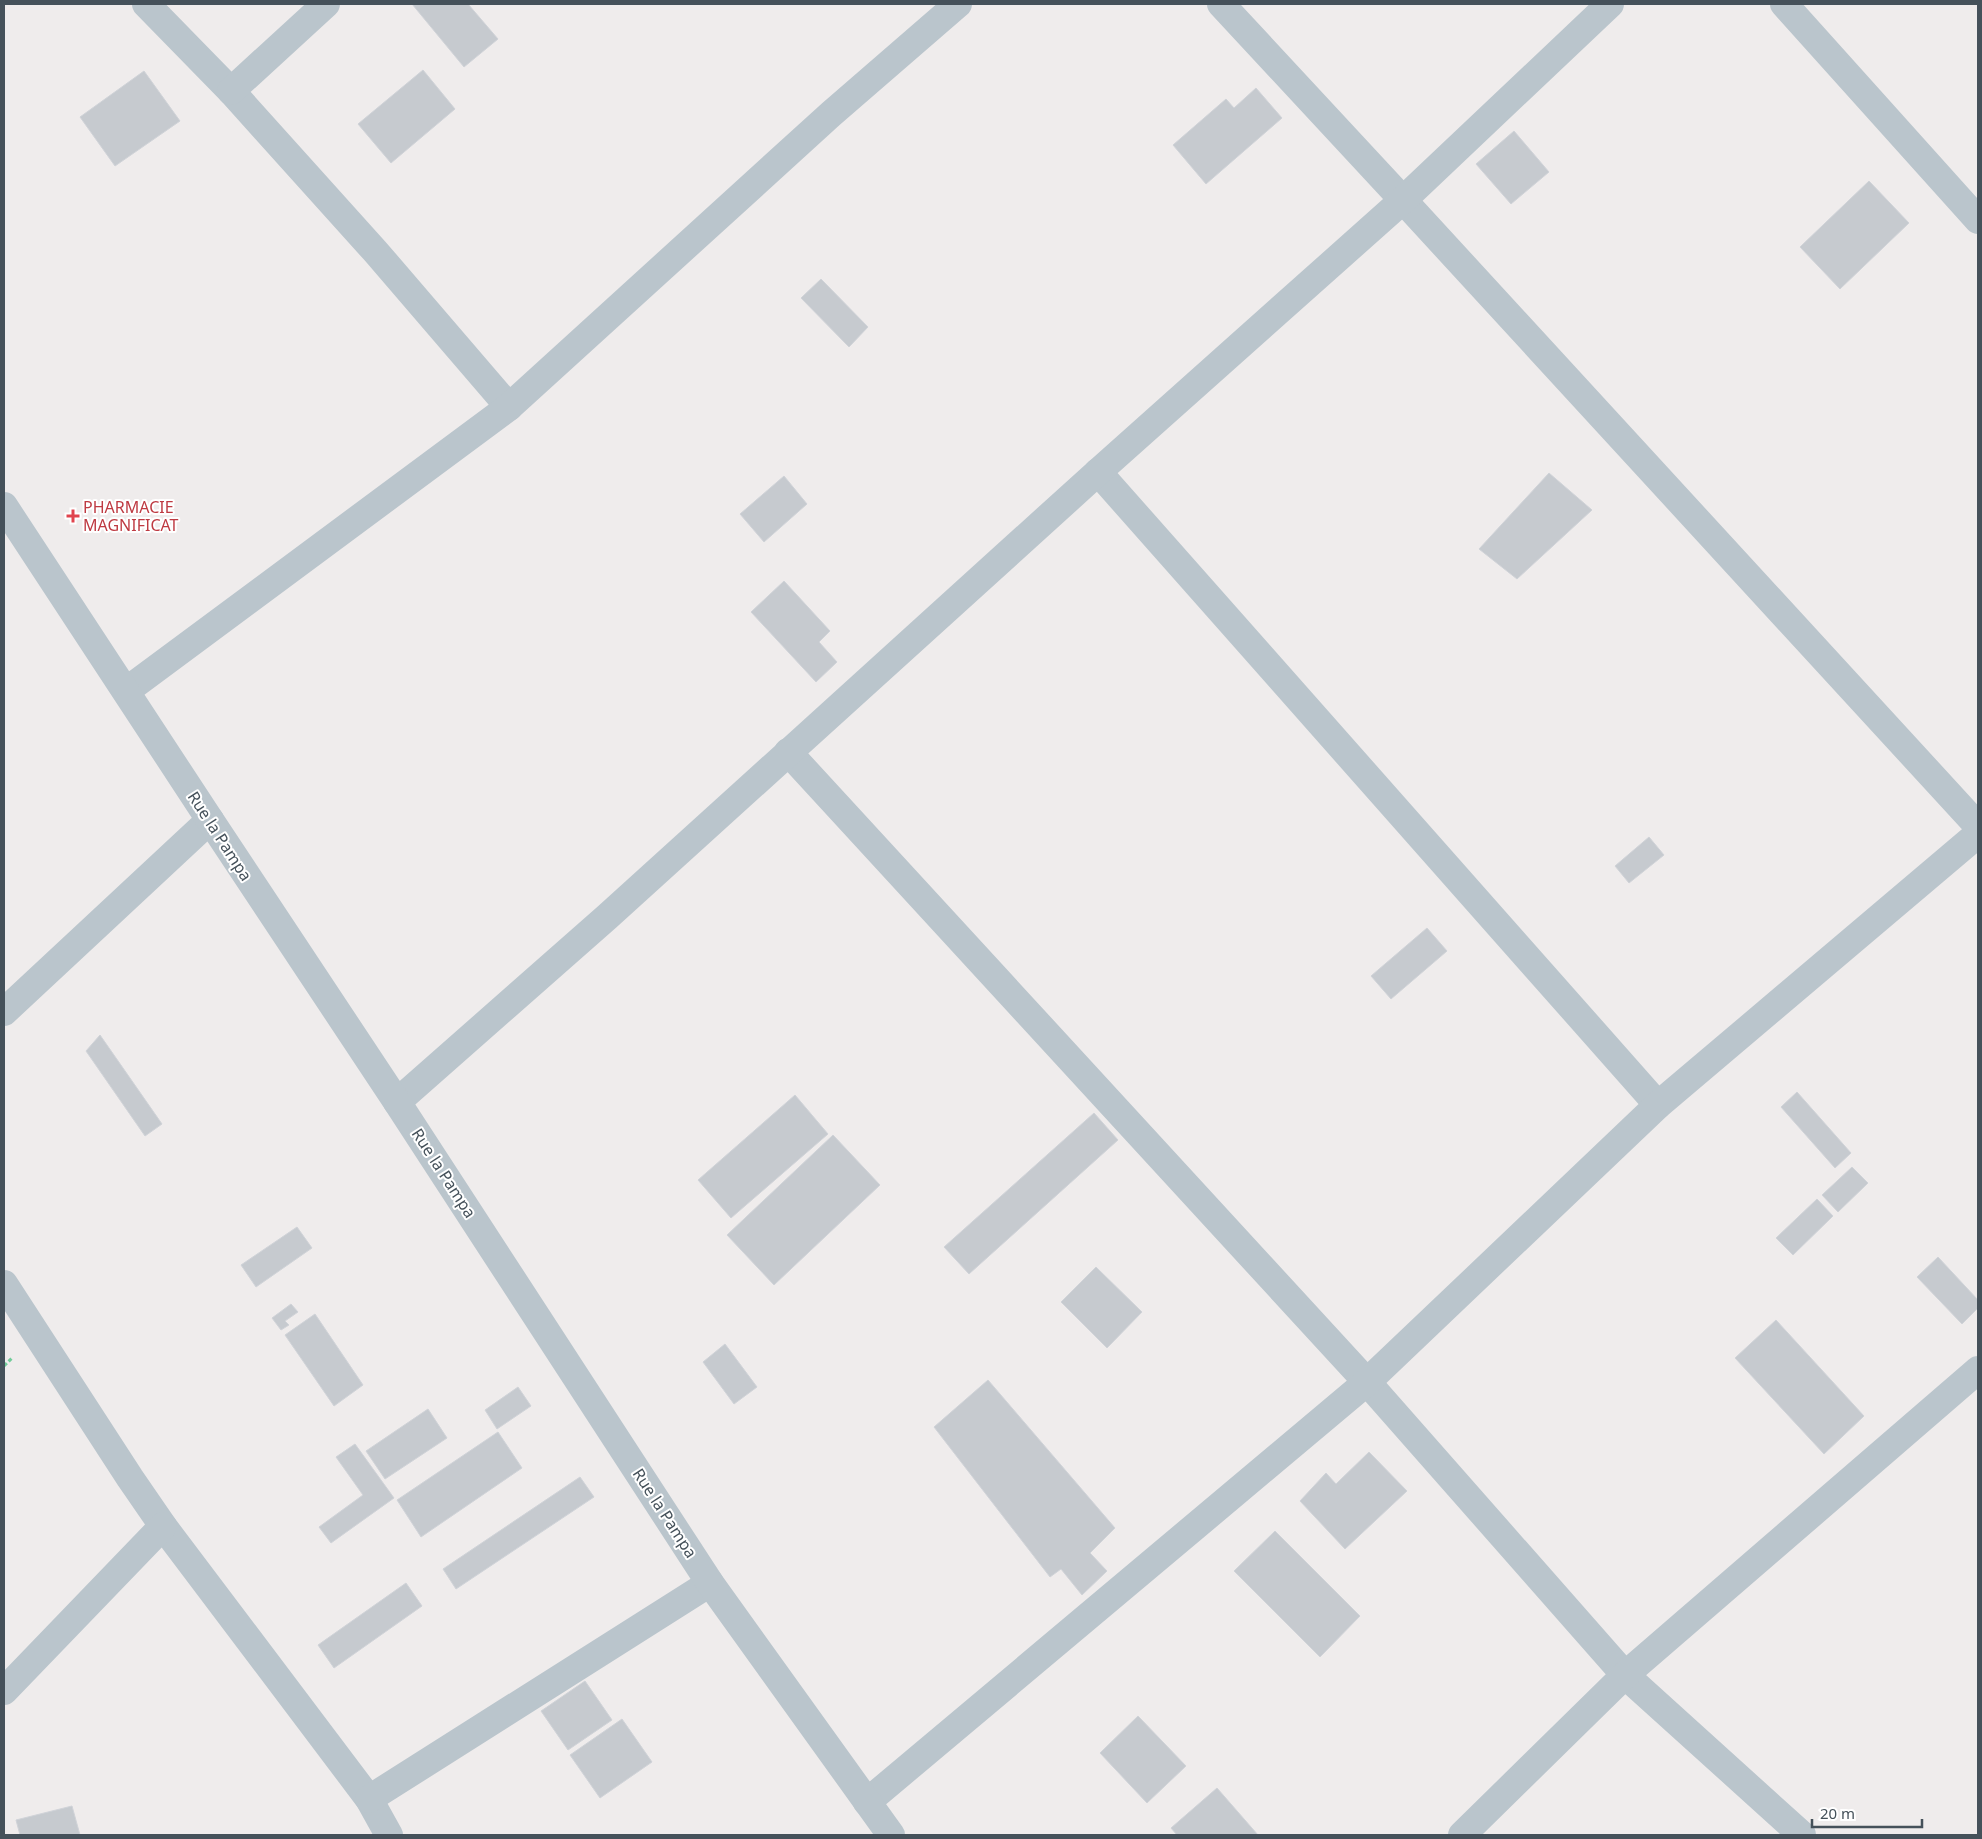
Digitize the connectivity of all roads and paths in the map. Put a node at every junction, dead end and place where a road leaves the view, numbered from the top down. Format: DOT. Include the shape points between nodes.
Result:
graph roads {
  1 [pos="146,4"];
  2 [pos="326,4"];
  3 [pos="958,4"];
  4 [pos="1221,4"];
  5 [pos="1610,4"];
  6 [pos="1784,4"];
  7 [pos="231,91"];
  8 [pos="1404,200"];
  9 [pos="1978,220"];
  10 [pos="509,407"];
  11 [pos="1098,472"];
  12 [pos="4,506"];
  13 [pos="126,691"];
  14 [pos="788,752"];
  15 [pos="210,820"];
  16 [pos="1978,826"];
  17 [pos="1978,834"];
  18 [pos="4,1012"];
  19 [pos="398,1102"];
  20 [pos="1658,1105"];
  21 [pos="4,1284"];
  22 [pos="1978,1370"];
  23 [pos="1367,1382"];
  24 [pos="163,1526"];
  25 [pos="710,1582"];
  26 [pos="1625,1674"];
  27 [pos="4,1691"];
  28 [pos="369,1799"];
  29 [pos="867,1802"];
  30 [pos="389,1835"];
  31 [pos="891,1835"];
  32 [pos="1462,1835"];
  33 [pos="1802,1835"];
  1 -- 7 [label="street"];
  2 -- 7 [label="street"];
  3 -- 10 [label="street" via="824,120"];
  4 -- 8 [label="street"];
  5 -- 8 [label="street"];
  6 -- 9 [label="street"];
  7 -- 10 [label="street"];
  8 -- 11 [label="street"];
  8 -- 16 [label="street"];
  10 -- 13 [label="street"];
  11 -- 14 [label="street"];
  11 -- 20 [label="street"];
  12 -- 13 [label="street, Rue la Pampa"];
  13 -- 15 [label="street, Rue la Pampa"];
  14 -- 19 [label="street"];
  14 -- 23 [label="street"];
  15 -- 18 [label="street"];
  15 -- 19 [label="street, Rue la Pampa"];
  17 -- 20 [label="street"];
  19 -- 25 [label="street, Rue la Pampa"];
  20 -- 23 [label="street"];
  21 -- 24 [label="street"];
  22 -- 26 [label="street"];
  23 -- 26 [label="street"];
  23 -- 29 [label="street"];
  24 -- 27 [label="street"];
  24 -- 28 [label="street"];
  25 -- 28 [label="street"];
  25 -- 29 [label="street, Rue la Pampa"];
  26 -- 32 [label="street"];
  26 -- 33 [label="street"];
  28 -- 30 [label="street"];
  29 -- 31 [label="street, Rue la Pampa"];
}
